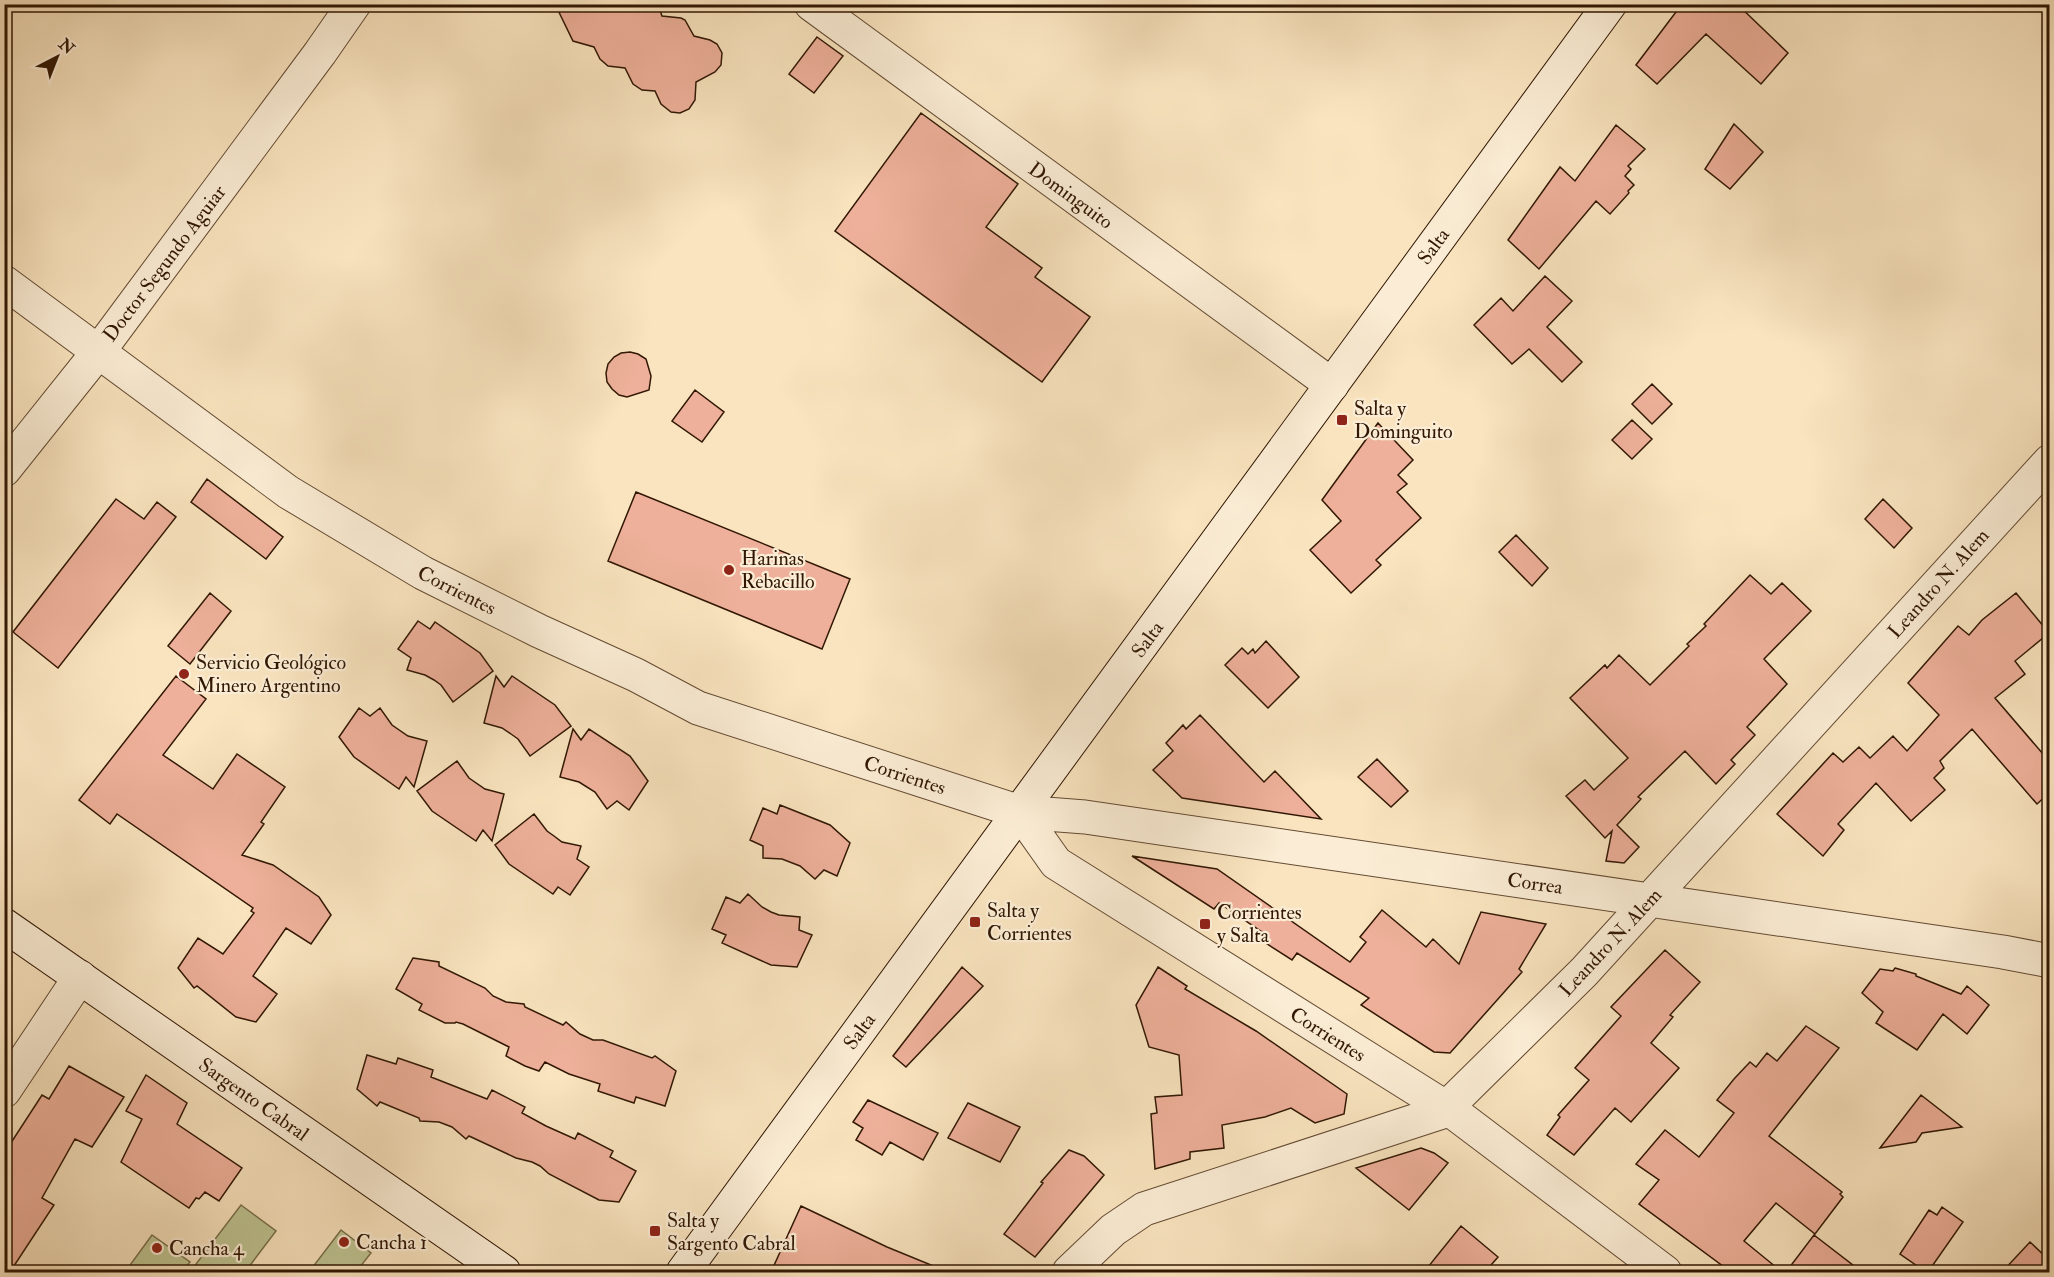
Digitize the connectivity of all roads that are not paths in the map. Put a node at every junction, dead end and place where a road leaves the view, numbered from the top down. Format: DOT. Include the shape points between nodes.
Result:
graph roads {
  1 [pos="354,4"];
  2 [pos="811,4"];
  3 [pos="1610,4"];
  4 [pos="4,282"];
  5 [pos="99,351"];
  6 [pos="1332,385"];
  7 [pos="2049,461"];
  8 [pos="4,470"];
  9 [pos="1020,812"];
  10 [pos="1649,900"];
  11 [pos="4,925"];
  12 [pos="2049,961"];
  13 [pos="80,977"];
  14 [pos="4,1091"];
  15 [pos="1446,1108"];
  16 [pos="504,1272"];
  17 [pos="683,1272"];
  18 [pos="1069,1272"];
  19 [pos="1665,1272"];
  1 -- 5 [label="street, Doctor Segundo Aguiar"];
  2 -- 6 [label="street, Dominguito"];
  3 -- 6 [label="street, Salta"];
  4 -- 5 [label="street, Corrientes"];
  5 -- 8 [label="street, Doctor Segundo Aguiar"];
  5 -- 9 [label="street, Corrientes" via="288,492 423,573 698,708"];
  6 -- 9 [label="street, Salta"];
  7 -- 10 [label="street, Leandro N. Alem"];
  9 -- 10 [label="street, Correa" via="1097,819"];
  9 -- 15 [label="street, Corrientes" via="1056,862"];
  9 -- 17 [label="street, Salta"];
  10 -- 12 [label="street, Correa"];
  10 -- 15 [label="street, Leandro N. Alem" via="1584,972"];
  11 -- 13 [label="street, Sargento Cabral"];
  13 -- 14 [label="street"];
  13 -- 16 [label="street, Sargento Cabral"];
  15 -- 18 [label="street, Leandro N. Alem" via="1144,1209 1113,1230"];
  15 -- 19 [label="street, Corrientes"];
}
